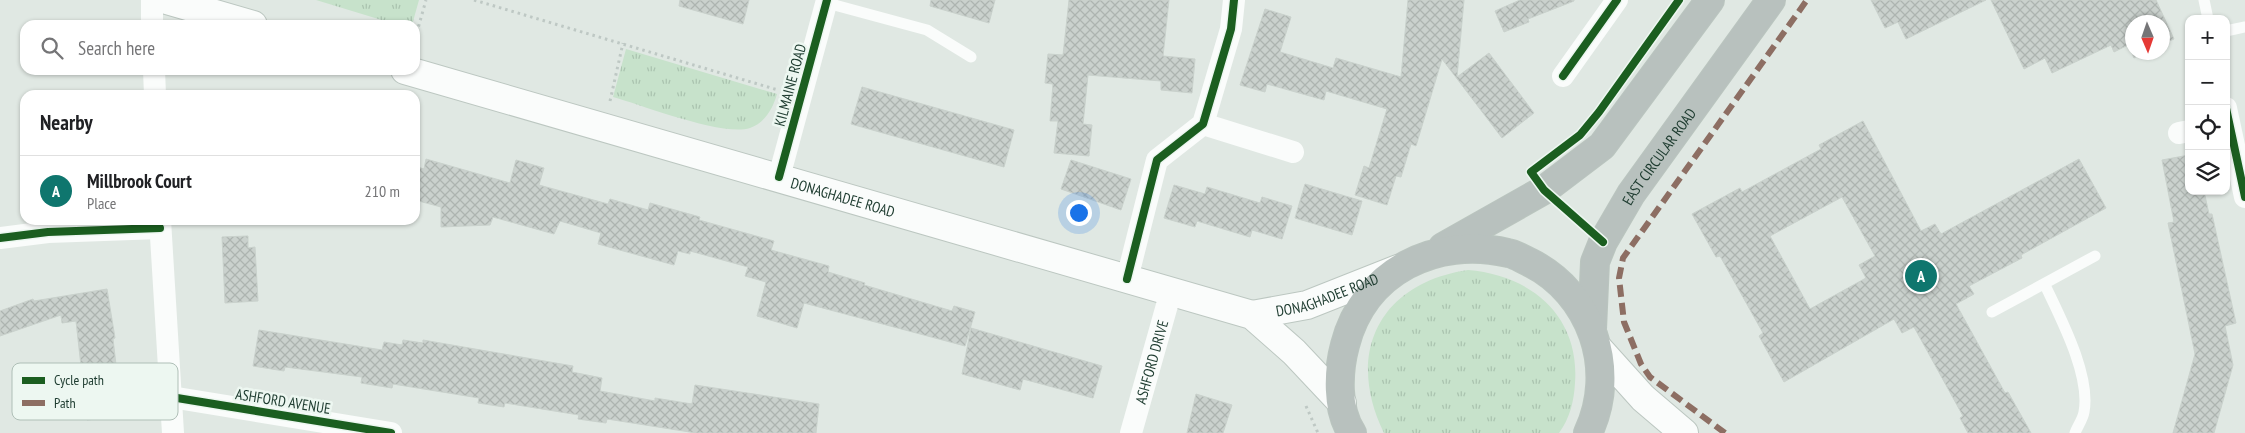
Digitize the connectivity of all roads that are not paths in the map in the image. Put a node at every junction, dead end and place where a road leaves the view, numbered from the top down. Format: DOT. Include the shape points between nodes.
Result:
graph roads {
  1 [pos="152,0"];
  2 [pos="167,0"];
  3 [pos="1234,0"];
  4 [pos="1617,0"];
  5 [pos="1710,0"];
  6 [pos="1770,0"];
  7 [pos="2204,0"];
  8 [pos="827,2"];
  9 [pos="2207,15"];
  10 [pos="152,20"];
  11 [pos="236,20"];
  12 [pos="2245,27"];
  13 [pos="2230,30"];
  14 [pos="971,57"];
  15 [pos="420,74"];
  16 [pos="154,75"];
  17 [pos="1562,76"];
  18 [pos="155,90"];
  19 [pos="1203,124"];
  20 [pos="2230,130"];
  21 [pos="1293,152"];
  22 [pos="779,177"];
  23 [pos="2245,197"];
  24 [pos="146,225"];
  25 [pos="160,225"];
  26 [pos="0,238"];
  27 [pos="1433,252"];
  28 [pos="2095,256"];
  29 [pos="1400,268"];
  30 [pos="1127,279"];
  31 [pos="2045,284"];
  32 [pos="1171,291"];
  33 [pos="1992,312"];
  34 [pos="1252,315"];
  35 [pos="1595,339"];
  36 [pos="169,363"];
  37 [pos="178,397"];
  38 [pos="1342,403"];
  39 [pos="172,420"];
  40 [pos="173,433"];
  41 [pos="391,433"];
  42 [pos="1131,433"];
  43 [pos="1352,433"];
  44 [pos="1588,433"];
  45 [pos="1684,433"];
  46 [pos="2075,433"];
  1 -- 10 [label="street"];
  2 -- 11 [label="main road"];
  3 -- 19 [label="street" via="1231,29"];
  4 -- 17 [label="street"];
  5 -- 27 [label="highway" via="1602,146 1544,190"];
  6 -- 35 [label="highway, EAST CIRCULAR ROAD" via="1631,194 1603,242 1595,262"];
  7 -- 9 [label="lane"];
  8 -- 14 [label="lane" via="927,30"];
  8 -- 22 [label="street, KILMAINE ROAD"];
  12 -- 13 [label="lane"];
  15 -- 22 [label="main road, DONAGHADEE ROAD"];
  16 -- 18 [label="street"];
  19 -- 21 [label="street"];
  19 -- 30 [label="street" via="1157,160"];
  20 -- 23 [label="street"];
  22 -- 30 [label="main road, DONAGHADEE ROAD"];
  24 -- 26 [label="street"];
  25 -- 36 [label="street"];
  27 -- 29 [label="highway"];
  27 -- 35 [label="highway" via="1472,247 1510,253 1544,270 1573,296"];
  28 -- 31 [label="lane"];
  29 -- 34 [label="main road, DONAGHADEE ROAD" via="1307,305"];
  29 -- 38 [label="highway" via="1370,293 1350,326 1340,364"];
  30 -- 32 [label="main road, DONAGHADEE ROAD"];
  31 -- 33 [label="lane"];
  31 -- 46 [label="lane" via="2072,343 2083,386 2084,412"];
  32 -- 34 [label="main road, DONAGHADEE ROAD"];
  32 -- 42 [label="street, ASHFORD DRIVE"];
  34 -- 38 [label="main road, DONAGHADEE ROAD" via="1294,352"];
  35 -- 44 [label="highway, EAST CIRCULAR ROAD" via="1601,383 1595,418"];
  35 -- 45 [label="main road" via="1643,398"];
  37 -- 41 [label="street, ASHFORD AVENUE"];
  38 -- 43 [label="highway"];
  39 -- 40 [label="street"];
}
